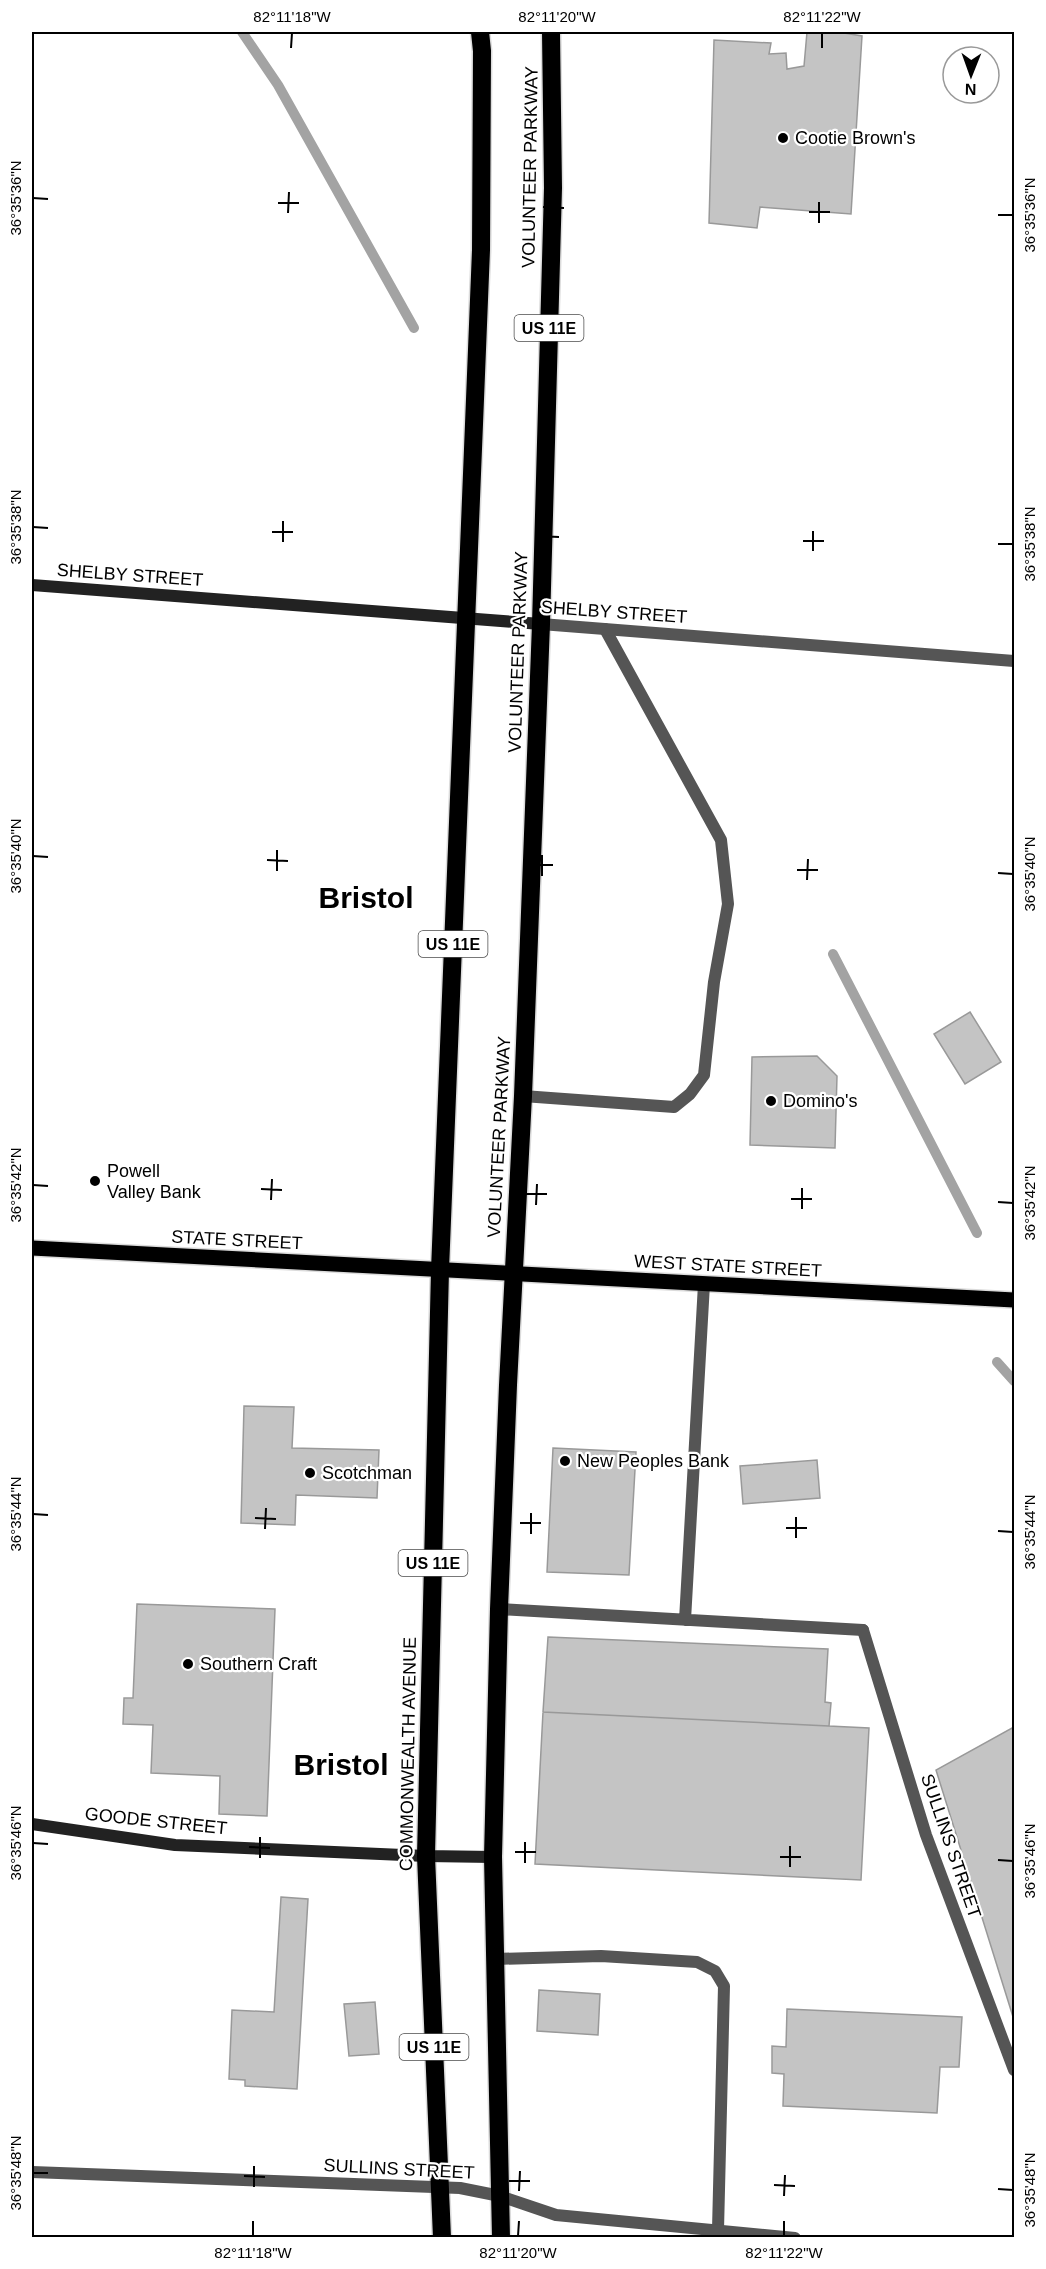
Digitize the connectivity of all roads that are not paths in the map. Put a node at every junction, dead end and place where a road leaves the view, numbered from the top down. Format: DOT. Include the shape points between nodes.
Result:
graph roads {
  1 [pos="480,32"];
  2 [pos="552,32"];
  3 [pos="32,585"];
  4 [pos="466,618"];
  5 [pos="541,624"];
  6 [pos="605,629"];
  7 [pos="1014,661"];
  8 [pos="523,1096"];
  9 [pos="32,1248"];
  10 [pos="440,1270"];
  11 [pos="513,1274"];
  12 [pos="704,1284"];
  13 [pos="1014,1300"];
  14 [pos="499,1609"];
  15 [pos="685,1620"];
  16 [pos="32,1824"];
  17 [pos="426,1856"];
  18 [pos="493,1857"];
  19 [pos="495,1959"];
  20 [pos="1014,2070"];
  21 [pos="32,2172"];
  22 [pos="440,2187"];
  23 [pos="501,2196"];
  24 [pos="718,2230"];
  25 [pos="442,2238"];
  26 [pos="501,2238"];
  27 [pos="795,2238"];
  1 -- 4 [label="highway, US 11E" via="480,250"];
  2 -- 5 [label="highway, VOLUNTEER PARKWAY / US 11E" via="553,188"];
  3 -- 4 [label="street, SHELBY STREET"];
  4 -- 5 [label="street, SHELBY STREET"];
  4 -- 10 [label="highway, US 11E"];
  5 -- 6 [label="street, SHELBY STREET"];
  5 -- 8 [label="highway, VOLUNTEER PARKWAY / US 11E"];
  6 -- 7 [label="street, SHELBY STREET"];
  6 -- 8 [label="street" via="721,840 728,904 714,982 704,1075 674,1107"];
  8 -- 11 [label="highway, VOLUNTEER PARKWAY / US 11E"];
  9 -- 10 [label="main road, STATE STREET"];
  10 -- 11 [label="main road, WEST STATE STREET"];
  10 -- 17 [label="highway, COMMONWEALTH AVENUE / US 11E"];
  11 -- 12 [label="main road, WEST STATE STREET"];
  11 -- 14 [label="highway, US 11E"];
  12 -- 13 [label="main road, WEST STATE STREET"];
  12 -- 15 [label="street"];
  14 -- 15 [label="street"];
  14 -- 18 [label="highway, US 11E"];
  15 -- 20 [label="street, SULLINS STREET" via="863,1630 926,1835"];
  16 -- 17 [label="street, GOODE STREET" via="175,1845"];
  17 -- 18 [label="street, GOODE STREET"];
  17 -- 22 [label="highway, COMMONWEALTH AVENUE / US 11E"];
  18 -- 19 [label="highway, US 11E"];
  19 -- 23 [label="highway, US 11E"];
  19 -- 24 [label="street" via="601,1956 697,1962 715,1971 724,1986"];
  21 -- 22 [label="street, SULLINS STREET"];
  22 -- 23 [label="street, SULLINS STREET"];
  22 -- 25 [label="highway, COMMONWEALTH AVENUE / US 11E"];
  23 -- 24 [label="street, SULLINS STREET" via="556,2215"];
  23 -- 26 [label="highway, US 11E"];
  24 -- 27 [label="street, SULLINS STREET"];
}
